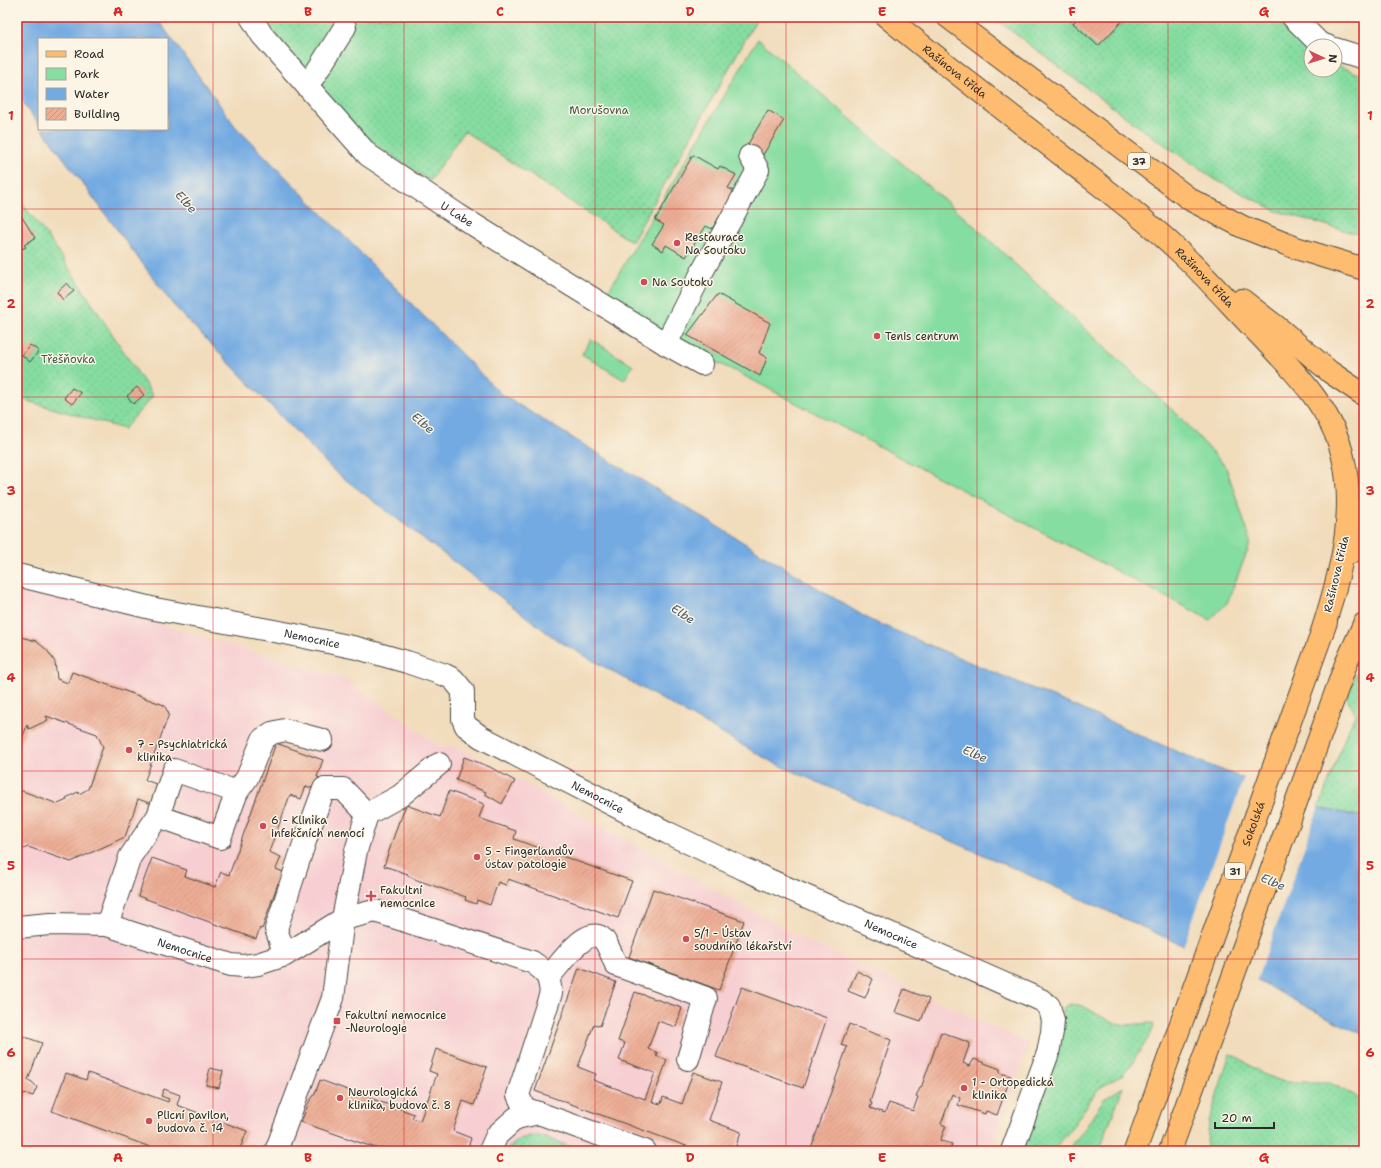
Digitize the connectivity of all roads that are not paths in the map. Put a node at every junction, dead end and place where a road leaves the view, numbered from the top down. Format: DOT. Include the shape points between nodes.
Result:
graph roads {
  1 [pos="251,17"];
  2 [pos="887,17"];
  3 [pos="948,17"];
  4 [pos="1292,17"];
  5 [pos="345,27"];
  6 [pos="1314,38"];
  7 [pos="1343,52"];
  8 [pos="1364,58"];
  9 [pos="314,76"];
  10 [pos="750,156"];
  11 [pos="1184,255"];
  12 [pos="1360,267"];
  13 [pos="666,344"];
  14 [pos="702,364"];
  15 [pos="1364,395"];
  16 [pos="1364,520"];
  17 [pos="17,575"];
  18 [pos="1364,609"];
  19 [pos="1364,624"];
  20 [pos="1321,635"];
  21 [pos="1346,664"];
  22 [pos="322,740"];
  23 [pos="439,764"];
  24 [pos="237,792"];
  25 [pos="367,814"];
  26 [pos="158,816"];
  27 [pos="343,919"];
  28 [pos="106,924"];
  29 [pos="17,927"];
  30 [pos="285,955"];
  31 [pos="549,977"];
  32 [pos="688,1059"];
  33 [pos="539,1113"];
  34 [pos="276,1151"];
  35 [pos="490,1151"];
  36 [pos="645,1151"];
  37 [pos="1012,1151"];
  38 [pos="1135,1151"];
  39 [pos="1170,1151"];
  1 -- 13 [label="street, U Labe" via="262,35 368,155 458,215"];
  2 -- 11 [label="main road, Rašínova třída"];
  3 -- 12 [label="main road, 37" via="1190,200 1243,227 1296,248"];
  4 -- 6 [label="street"];
  5 -- 9 [label="street"];
  7 -- 8 [label="street"];
  10 -- 13 [label="street" via="758,170"];
  11 -- 15 [label="main road" via="1330,372"];
  11 -- 20 [label="main road, Rašínova třída" via="1290,367 1319,404 1338,439 1346,473 1347,516 1342,561"];
  13 -- 14 [label="street, U Labe"];
  16 -- 20 [label="main road, Sokolská / 31"];
  17 -- 37 [label="street, Nemocnice" via="154,609 357,648 445,675 453,679 463,691 463,719 466,726 481,738 744,869 1041,1000 1048,1006 1053,1020 1048,1053"];
  18 -- 21 [label="main road"];
  19 -- 21 [label="main road"];
  20 -- 38 [label="main road, Sokolská / 31"];
  21 -- 39 [label="main road"];
  22 -- 24 [label="street" via="285,730 272,733 263,739 248,778"];
  23 -- 25 [label="street" via="400,796"];
  24 -- 26 [label="street" via="220,838"];
  24 -- 26 [label="street" via="174,770"];
  25 -- 27 [label="street" via="356,851"];
  25 -- 30 [label="street" via="343,789 324,789 276,929"];
  26 -- 28 [label="street" via="130,857"];
  27 -- 30 [label="street, Nemocnice"];
  27 -- 31 [label="street, Nemocnice" via="375,911 532,962"];
  27 -- 34 [label="street" via="333,998"];
  28 -- 29 [label="street, Nemocnice"];
  28 -- 30 [label="street, Nemocnice" via="231,965 258,964"];
  31 -- 32 [label="street" via="577,944 588,937 598,936 604,940 616,965 706,998"];
  31 -- 33 [label="street" via="551,993 518,1096 524,1108"];
  33 -- 35 [label="street" via="516,1118 497,1135"];
  33 -- 36 [label="street"];
}
